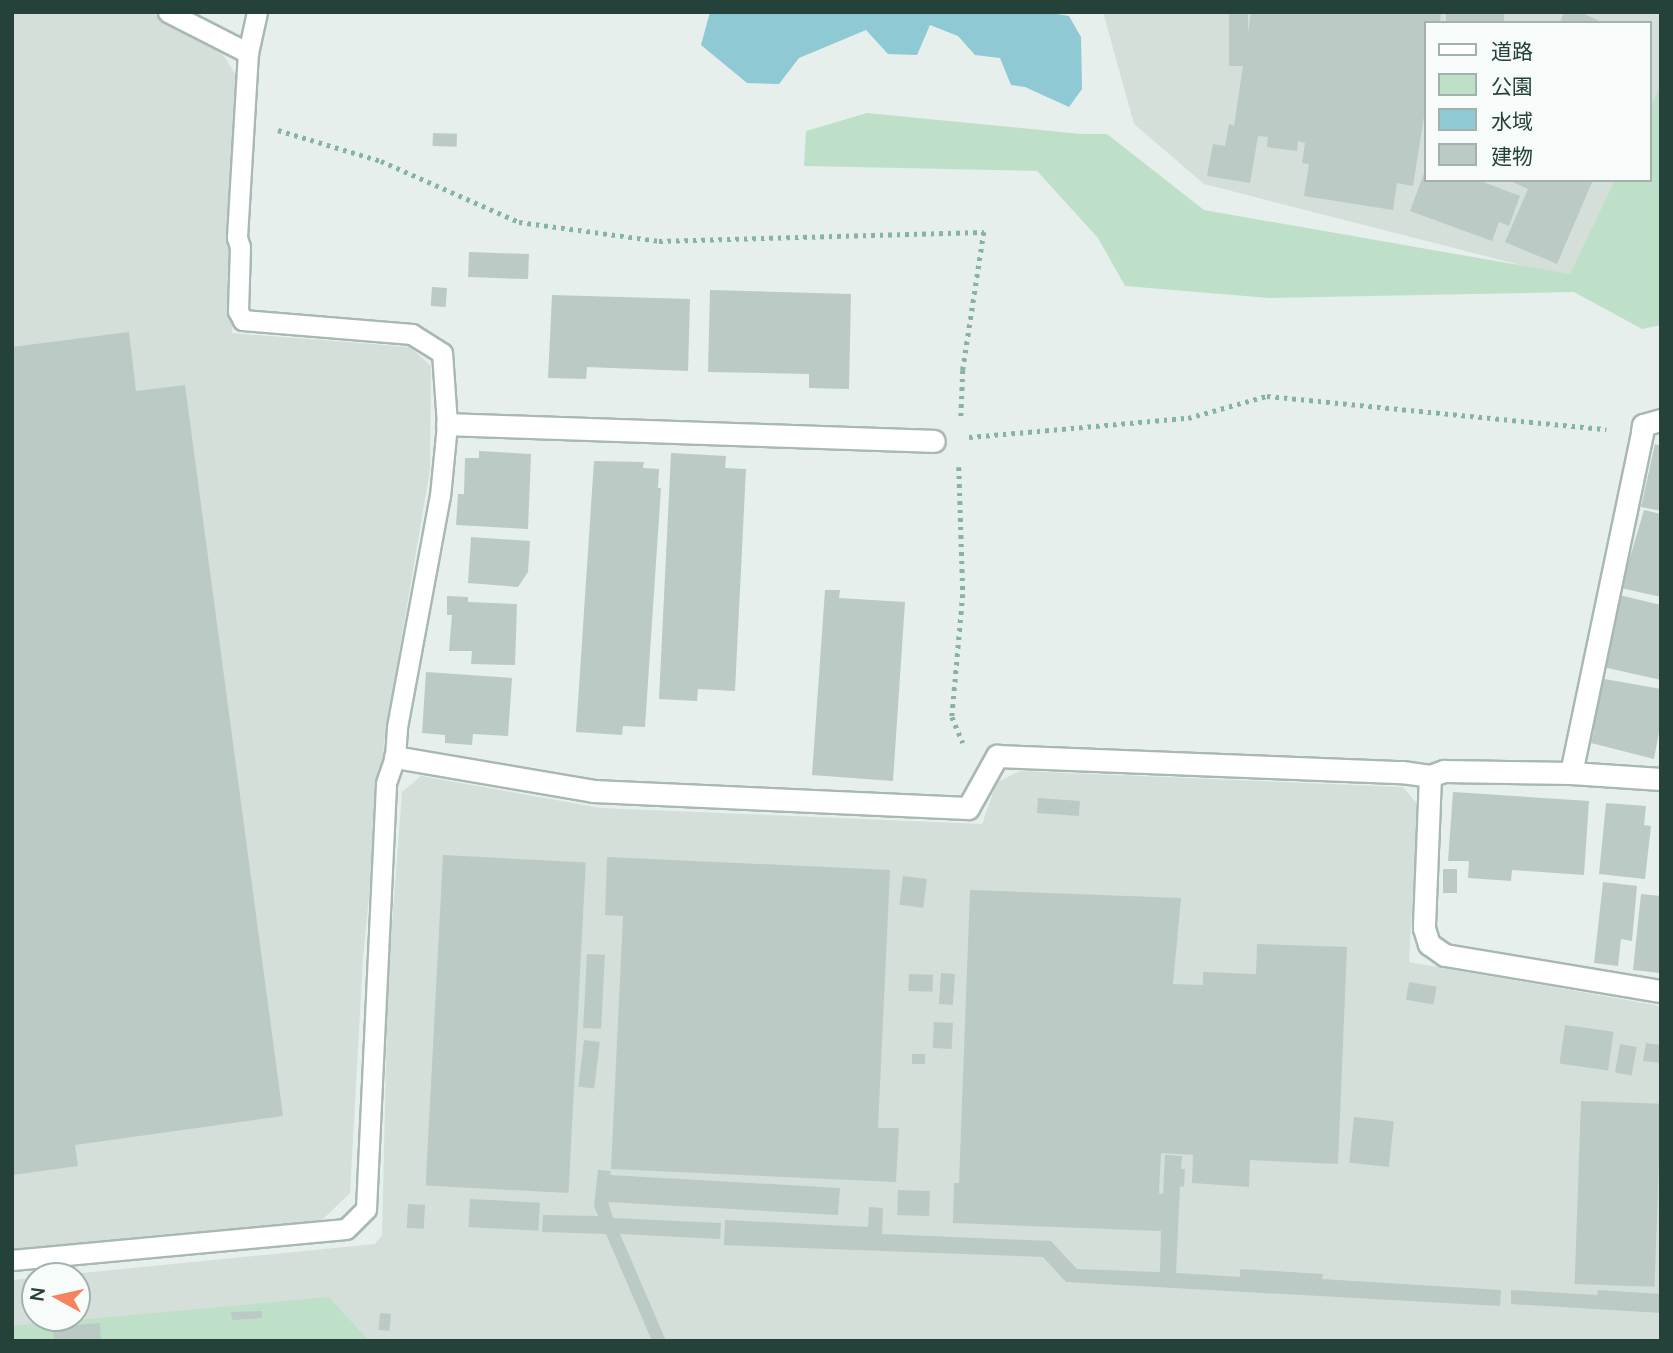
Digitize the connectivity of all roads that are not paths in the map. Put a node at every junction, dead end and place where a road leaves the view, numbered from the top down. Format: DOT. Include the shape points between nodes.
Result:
graph roads {
  1 [pos="168,12"];
  2 [pos="257,12"];
  3 [pos="248,54"];
  4 [pos="1661,420"];
  5 [pos="447,424"];
  6 [pos="934,441"];
  7 [pos="395,757"];
  8 [pos="1571,773"];
  9 [pos="1430,776"];
  10 [pos="1661,779"];
  11 [pos="1661,991"];
  12 [pos="12,1260"];
  1 -- 3 [label="lane"];
  2 -- 3 [label="lane"];
  3 -- 5 [label="lane" via="237,237 238,311 243,320 412,334 442,353"];
  4 -- 8 [label="street" via="1643,425"];
  5 -- 6 [label="street"];
  5 -- 7 [label="lane" via="440,496"];
  7 -- 9 [label="street" via="593,791 968,808 997,756"];
  7 -- 12 [label="lane" via="386,783 366,1209 346,1229"];
  8 -- 9 [label="street" via="1444,771"];
  8 -- 10 [label="street"];
  9 -- 11 [label="street" via="1424,928 1429,944 1445,955"];
}
